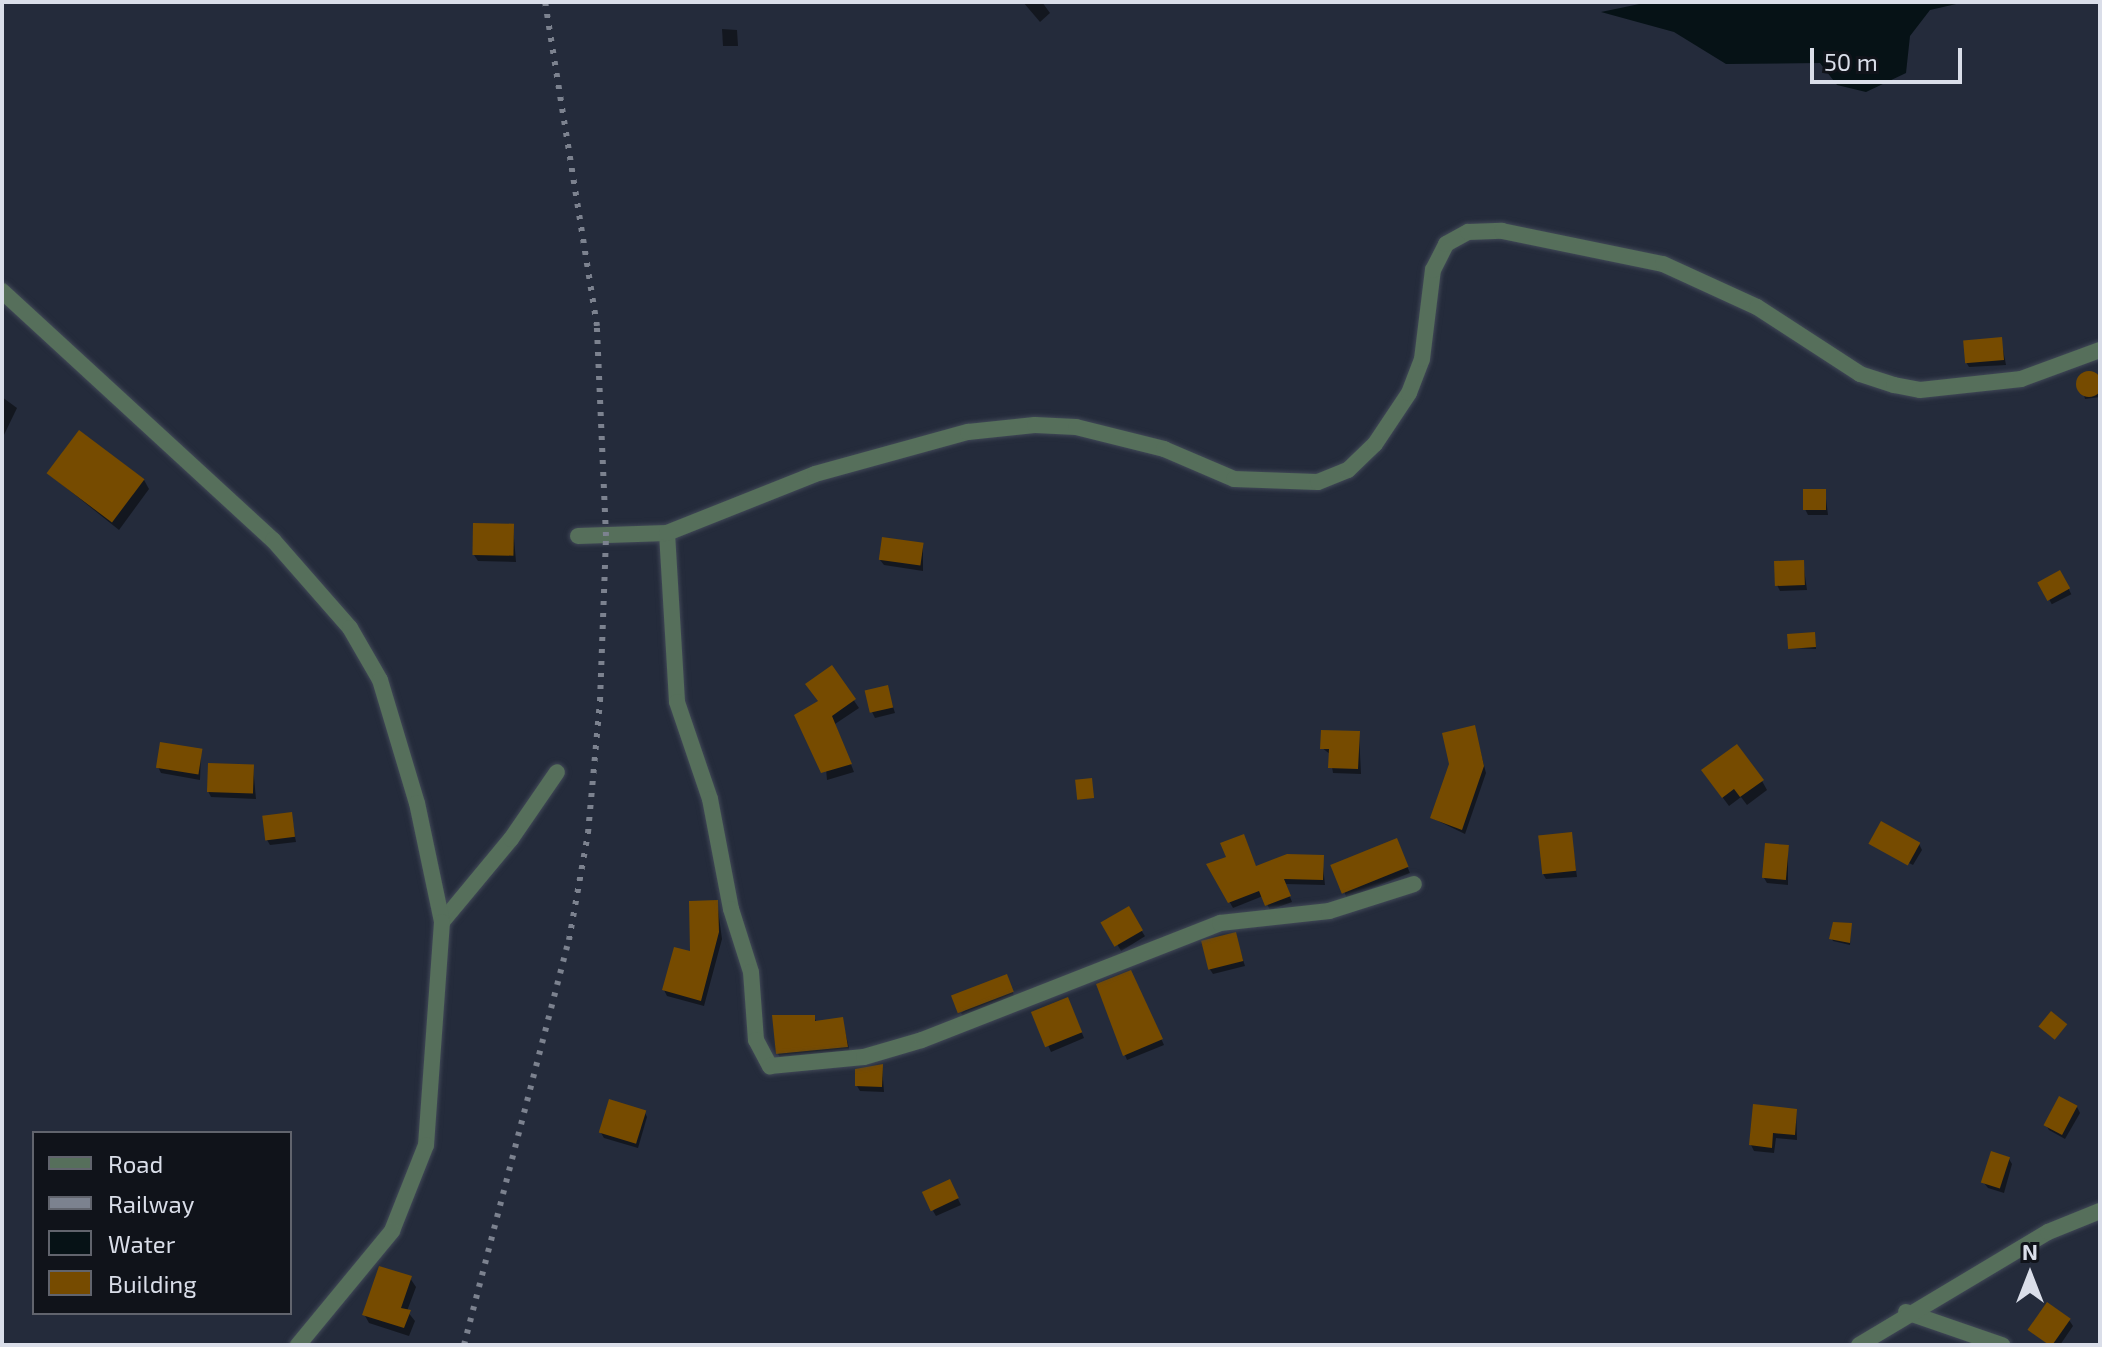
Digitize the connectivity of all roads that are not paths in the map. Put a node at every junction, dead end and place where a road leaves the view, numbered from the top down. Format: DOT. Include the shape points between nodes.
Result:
graph roads {
  1 [pos="2,291"];
  2 [pos="2100,350"];
  3 [pos="667,533"];
  4 [pos="578,536"];
  5 [pos="557,772"];
  6 [pos="1414,884"];
  7 [pos="442,922"];
  8 [pos="2100,1211"];
  9 [pos="1906,1312"];
  10 [pos="298,1345"];
  11 [pos="1859,1345"];
  12 [pos="2002,1345"];
  1 -- 7 [label="street" via="273,540 350,628 380,680 417,803"];
  2 -- 3 [label="street" via="2021,379 1920,390 1860,374 1757,307 1663,264 1502,231 1468,232 1446,244 1433,270 1422,359 1409,393 1375,444 1348,470 1318,482 1234,479 1164,449 1076,427 1035,425 968,432 815,474"];
  3 -- 4 [label="street"];
  3 -- 6 [label="street" via="677,702 710,799 731,909 751,972 756,1040 770,1066 864,1057 922,1040 1220,923 1329,911"];
  5 -- 7 [label="street" via="511,839"];
  7 -- 10 [label="street" via="426,1145 414,1184 392,1231"];
  8 -- 9 [label="street" via="2048,1232"];
  9 -- 11 [label="street"];
  9 -- 12 [label="street"];
}
